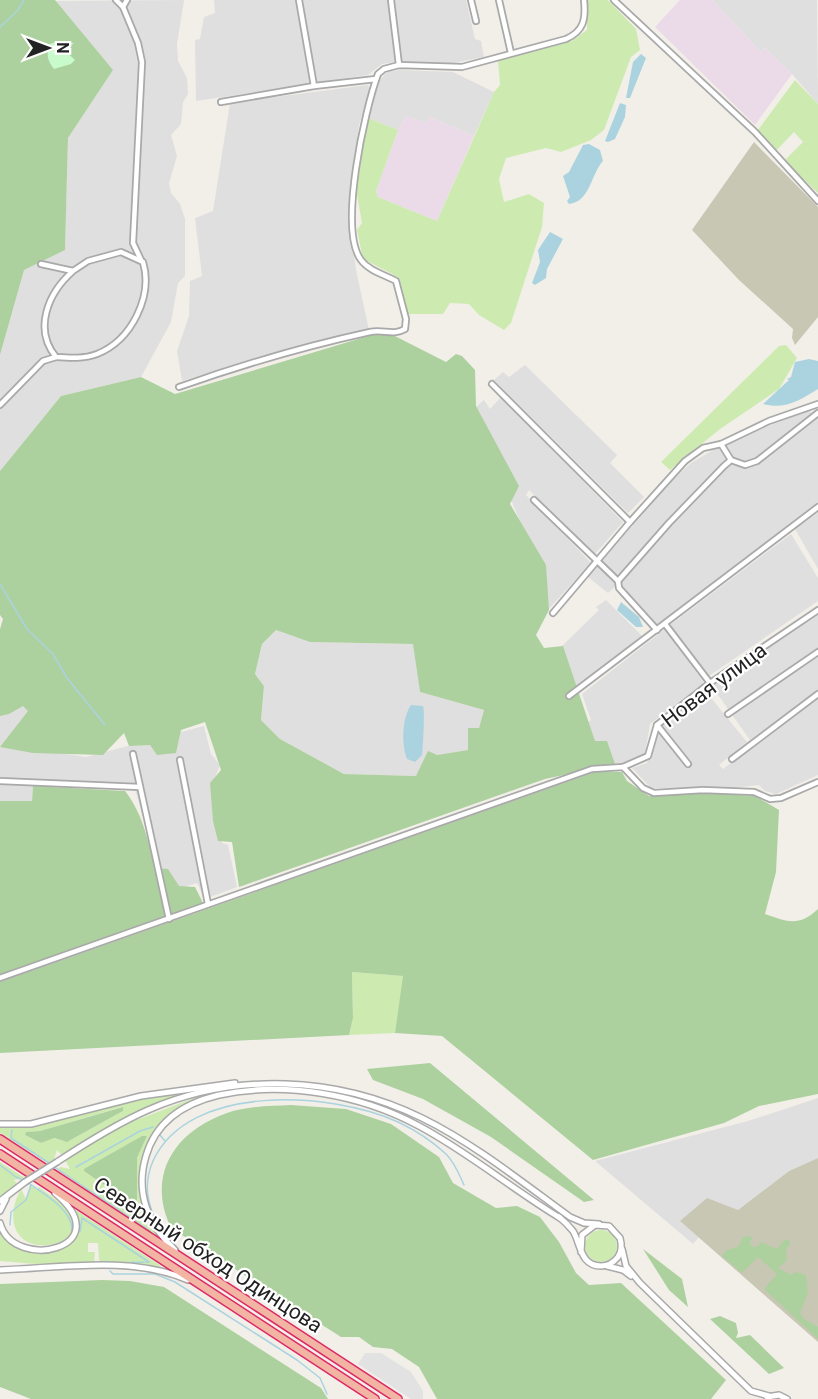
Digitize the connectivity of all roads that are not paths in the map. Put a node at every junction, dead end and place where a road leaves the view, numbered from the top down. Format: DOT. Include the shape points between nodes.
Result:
graph roads {
  1 [pos="116,0"];
  2 [pos="127,0"];
  3 [pos="299,0"];
  4 [pos="391,0"];
  5 [pos="471,0"];
  6 [pos="499,0"];
  7 [pos="584,0"];
  8 [pos="614,0"];
  9 [pos="123,7"];
  10 [pos="476,21"];
  11 [pos="511,53"];
  12 [pos="399,64"];
  13 [pos="376,79"];
  14 [pos="314,86"];
  15 [pos="220,102"];
  16 [pos="818,201"];
  17 [pos="133,243"];
  18 [pos="121,252"];
  19 [pos="142,262"];
  20 [pos="41,264"];
  21 [pos="57,268"];
  22 [pos="74,271"];
  23 [pos="60,283"];
  24 [pos="46,345"];
  25 [pos="56,357"];
  26 [pos="43,361"];
  27 [pos="492,384"];
  28 [pos="179,387"];
  29 [pos="818,404"];
  30 [pos="0,405"];
  31 [pos="818,413"];
  32 [pos="721,444"];
  33 [pos="731,460"];
  34 [pos="534,500"];
  35 [pos="818,507"];
  36 [pos="630,522"];
  37 [pos="596,562"];
  38 [pos="618,582"];
  39 [pos="818,610"];
  40 [pos="554,613"];
  41 [pos="665,624"];
  42 [pos="657,630"];
  43 [pos="818,652"];
  44 [pos="710,683"];
  45 [pos="818,694"];
  46 [pos="569,696"];
  47 [pos="728,714"];
  48 [pos="657,725"];
  49 [pos="133,754"];
  50 [pos="732,759"];
  51 [pos="180,760"];
  52 [pos="688,764"];
  53 [pos="623,767"];
  54 [pos="0,781"];
  55 [pos="818,782"];
  56 [pos="140,787"];
  57 [pos="208,904"];
  58 [pos="169,919"];
  59 [pos="0,978"];
  60 [pos="261,1084"];
  61 [pos="0,1124"];
  62 [pos="0,1139"];
  63 [pos="0,1154"];
  64 [pos="38,1179"];
  65 [pos="523,1184"];
  66 [pos="13,1191"];
  67 [pos="0,1201"];
  68 [pos="0,1211"];
  69 [pos="560,1218"];
  70 [pos="0,1223"];
  71 [pos="599,1224"];
  72 [pos="621,1242"];
  73 [pos="581,1252"];
  74 [pos="186,1261"];
  75 [pos="599,1266"];
  76 [pos="0,1270"];
  77 [pos="640,1283"];
  78 [pos="203,1286"];
  79 [pos="751,1391"];
  80 [pos="767,1397"];
  81 [pos="375,1399"];
  82 [pos="398,1399"];
  83 [pos="756,1399"];
  84 [pos="787,1399"];
  1 -- 9 [label="street"];
  2 -- 9 [label="street"];
  3 -- 14 [label="street"];
  4 -- 12 [label="street"];
  5 -- 10 [label="street"];
  6 -- 11 [label="street"];
  7 -- 11 [label="street" via="584,25 576,35"];
  8 -- 16 [label="street" via="754,132"];
  9 -- 17 [label="street" via="142,62"];
  11 -- 12 [label="street" via="462,67"];
  12 -- 13 [label="street" via="384,69"];
  13 -- 14 [label="street"];
  13 -- 28 [label="street" via="355,174 354,242 361,260 396,280 405,329 398,333 373,331 239,366"];
  14 -- 15 [label="street"];
  17 -- 18 [label="street"];
  17 -- 19 [label="street"];
  18 -- 19 [label="street"];
  18 -- 22 [label="street" via="88,261"];
  19 -- 25 [label="street" via="147,278 144,301 116,342 98,354 74,359"];
  20 -- 21 [label="street"];
  21 -- 22 [label="street"];
  21 -- 23 [label="street"];
  22 -- 23 [label="street"];
  23 -- 24 [label="street" via="44,322"];
  24 -- 25 [label="street"];
  24 -- 26 [label="street"];
  25 -- 26 [label="street"];
  26 -- 30 [label="street"];
  27 -- 36 [label="street"];
  29 -- 32 [label="street"];
  31 -- 33 [label="street" via="757,461 745,465"];
  32 -- 33 [label="street"];
  32 -- 36 [label="street" via="703,448 685,461"];
  33 -- 38 [label="street"];
  34 -- 37 [label="street"];
  35 -- 41 [label="street"];
  36 -- 37 [label="street"];
  37 -- 38 [label="street"];
  37 -- 40 [label="street"];
  38 -- 42 [label="street" via="619,588"];
  39 -- 44 [label="street, Новая улица"];
  41 -- 42 [label="street"];
  41 -- 44 [label="street"];
  42 -- 46 [label="street"];
  43 -- 47 [label="street"];
  44 -- 48 [label="street, Новая улица"];
  45 -- 50 [label="street"];
  48 -- 52 [label="street"];
  48 -- 53 [label="street, Новая улица" via="648,756"];
  49 -- 56 [label="street"];
  51 -- 57 [label="street"];
  53 -- 55 [label="street" via="654,794 703,790 754,792 770,799"];
  53 -- 57 [label="street" via="592,770 552,781"];
  54 -- 56 [label="street"];
  56 -- 58 [label="street"];
  57 -- 58 [label="street"];
  58 -- 59 [label="street"];
  60 -- 61 [label="street" via="228,1083 168,1090 37,1123"];
  60 -- 65 [label="street" via="334,1089 400,1108 459,1140"];
  60 -- 66 [label="street, bridge" via="216,1089 166,1103 125,1121"];
  62 -- 74 [label="highway, Северный обход Одинцова"];
  63 -- 64 [label="highway, Северный обход Одинцова"];
  64 -- 70 [label="street" via="75,1215 77,1225 72,1240 55,1248 20,1247 4,1235"];
  64 -- 78 [label="highway, Северный обход Одинцова"];
  65 -- 69 [label="street"];
  65 -- 71 [label="street" via="570,1217"];
  66 -- 67 [label="street"];
  66 -- 68 [label="street"];
  69 -- 73 [label="street" via="574,1233"];
  69 -- 74 [label="street" via="419,1126 384,1110 324,1095 242,1092 204,1098 179,1110 158,1131 146,1154 141,1186 148,1214 158,1232"];
  71 -- 72 [label="street" via="612,1228"];
  71 -- 73 [label="street" via="582,1235"];
  72 -- 75 [label="street" via="617,1258"];
  72 -- 77 [label="street" via="626,1266"];
  73 -- 75 [label="street" via="589,1263"];
  74 -- 82 [label="highway, Северный обход Одинцова"];
  75 -- 77 [label="street" via="623,1270"];
  76 -- 78 [label="street" via="134,1266 163,1270"];
  77 -- 79 [label="street"];
  78 -- 81 [label="highway, Северный обход Одинцова"];
  79 -- 80 [label="street"];
  79 -- 83 [label="street"];
  80 -- 84 [label="street" via="779,1395"];
}
